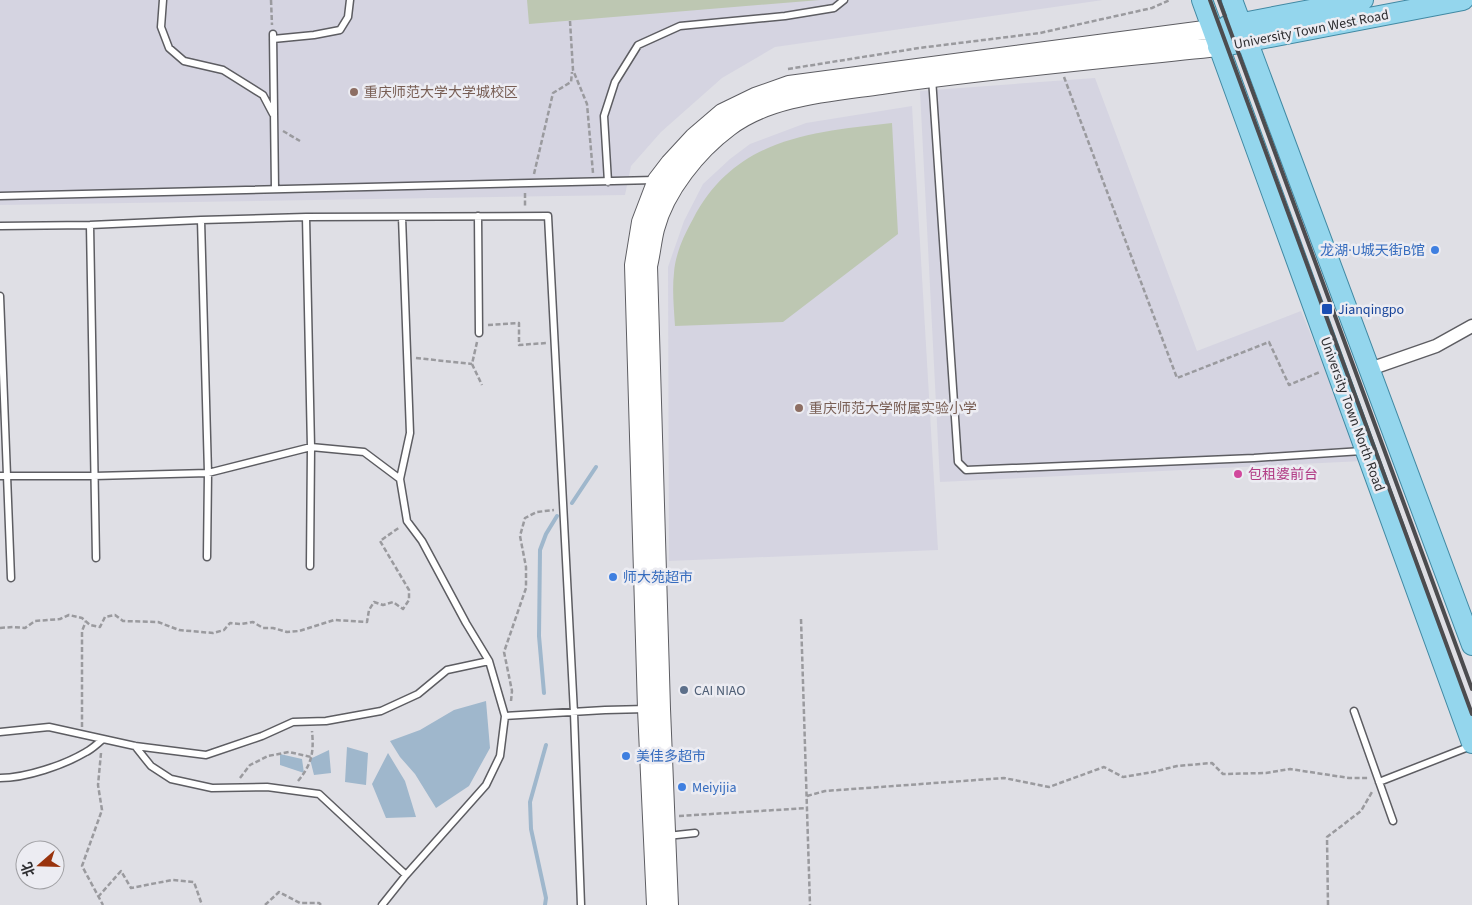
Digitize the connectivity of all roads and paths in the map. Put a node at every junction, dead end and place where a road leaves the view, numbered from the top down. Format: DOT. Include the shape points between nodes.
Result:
graph roads {
  1 [pos="163,0"];
  2 [pos="271,0"];
  3 [pos="350,0"];
  4 [pos="844,0"];
  5 [pos="1170,0"];
  6 [pos="1202,0"];
  7 [pos="1232,0"];
  8 [pos="1362,0"];
  9 [pos="1463,0"];
  10 [pos="570,21"];
  11 [pos="1244,32"];
  12 [pos="273,37"];
  13 [pos="1215,38"];
  14 [pos="1059,64"];
  15 [pos="786,69"];
  16 [pos="573,70"];
  17 [pos="931,71"];
  18 [pos="273,114"];
  19 [pos="273,125"];
  20 [pos="300,141"];
  21 [pos="657,180"];
  22 [pos="594,182"];
  23 [pos="608,182"];
  24 [pos="524,184"];
  25 [pos="275,189"];
  26 [pos="0,196"];
  27 [pos="402,216"];
  28 [pos="478,216"];
  29 [pos="525,216"];
  30 [pos="306,217"];
  31 [pos="201,220"];
  32 [pos="90,225"];
  33 [pos="0,226"];
  34 [pos="0,296"];
  35 [pos="1472,326"];
  36 [pos="479,329"];
  37 [pos="1,334"];
  38 [pos="554,342"];
  39 [pos="407,357"];
  40 [pos="472,364"];
  41 [pos="1336,366"];
  42 [pos="1370,369"];
  43 [pos="482,385"];
  44 [pos="311,447"];
  45 [pos="1366,451"];
  46 [pos="208,473"];
  47 [pos="3,476"];
  48 [pos="94,476"];
  49 [pos="400,479"];
  50 [pos="563,508"];
  51 [pos="407,521"];
  52 [pos="207,557"];
  53 [pos="96,558"];
  54 [pos="310,566"];
  55 [pos="10,578"];
  56 [pos="801,619"];
  57 [pos="86,621"];
  58 [pos="0,628"];
  59 [pos="1472,644"];
  60 [pos="489,661"];
  61 [pos="654,709"];
  62 [pos="1354,711"];
  63 [pos="81,712"];
  64 [pos="574,713"];
  65 [pos="504,715"];
  66 [pos="311,721"];
  67 [pos="0,732"];
  68 [pos="102,740"];
  69 [pos="1472,744"];
  70 [pos="135,746"];
  71 [pos="311,757"];
  72 [pos="0,778"];
  73 [pos="1379,782"];
  74 [pos="223,788"];
  75 [pos="291,790"];
  76 [pos="807,796"];
  77 [pos="808,808"];
  78 [pos="665,817"];
  79 [pos="1393,820"];
  80 [pos="695,833"];
  81 [pos="666,836"];
  82 [pos="406,875"];
  83 [pos="98,896"];
  84 [pos="103,905"];
  85 [pos="202,905"];
  86 [pos="265,905"];
  87 [pos="321,905"];
  88 [pos="382,905"];
  89 [pos="581,905"];
  90 [pos="656,905"];
  91 [pos="669,905"];
  92 [pos="810,905"];
  93 [pos="1328,905"];
  1 -- 18 [label="lane" via="161,27 170,48 184,62 223,70 263,95"];
  2 -- 12 [label="path"];
  3 -- 12 [label="lane" via="348,17 340,30"];
  4 -- 23 [label="lane" via="834,8 785,16 680,26 638,45 615,82 604,116"];
  5 -- 15 [label="path" via="1152,8 1040,33"];
  6 -- 13 [label="main road, University Town North Road"];
  7 -- 11 [label="main road"];
  8 -- 11 [label="main road"];
  9 -- 11 [label="main road, University Town West Road"];
  10 -- 16 [label="path"];
  11 -- 13 [label="main road, University Town West Road"];
  11 -- 42 [label="main road"];
  12 -- 18 [label="lane"];
  13 -- 14 [label="street"];
  13 -- 17 [label="street"];
  13 -- 41 [label="main road, University Town North Road"];
  14 -- 17 [label="street"];
  14 -- 41 [label="path" via="1177,378 1269,342 1289,385"];
  16 -- 22 [label="path" via="587,104"];
  16 -- 24 [label="path" via="571,82 553,92 535,173"];
  17 -- 21 [label="street" via="789,85 755,97 722,113 694,136"];
  17 -- 45 [label="lane" via="958,462 966,470"];
  17 -- 61 [label="street" via="793,98 759,111 730,126 704,150 669,194 655,228 648,266"];
  18 -- 19 [label="lane"];
  19 -- 20 [label="path"];
  19 -- 25 [label="lane"];
  21 -- 23 [label="lane"];
  21 -- 61 [label="street" via="641,222 634,265"];
  22 -- 23 [label="lane"];
  22 -- 24 [label="lane"];
  24 -- 25 [label="lane"];
  24 -- 29 [label="path"];
  25 -- 26 [label="lane"];
  27 -- 28 [label="lane"];
  27 -- 30 [label="lane"];
  27 -- 39 [label="lane"];
  28 -- 29 [label="lane"];
  28 -- 36 [label="lane"];
  29 -- 38 [label="lane" via="548,216"];
  30 -- 31 [label="lane"];
  30 -- 44 [label="lane"];
  31 -- 32 [label="lane"];
  31 -- 46 [label="lane"];
  32 -- 33 [label="lane"];
  32 -- 48 [label="lane"];
  34 -- 37 [label="lane"];
  35 -- 42 [label="street" via="1436,346"];
  36 -- 38 [label="path" via="519,323 519,345"];
  36 -- 40 [label="path"];
  37 -- 47 [label="lane"];
  38 -- 50 [label="lane"];
  39 -- 40 [label="path"];
  39 -- 49 [label="lane" via="410,433"];
  40 -- 43 [label="path"];
  41 -- 45 [label="main road, University Town North Road"];
  42 -- 59 [label="main road"];
  44 -- 46 [label="lane"];
  44 -- 49 [label="lane" via="364,452"];
  44 -- 54 [label="lane"];
  45 -- 69 [label="main road, University Town North Road"];
  46 -- 48 [label="lane"];
  46 -- 52 [label="lane"];
  47 -- 48 [label="lane"];
  47 -- 55 [label="lane"];
  48 -- 53 [label="lane"];
  49 -- 51 [label="lane"];
  50 -- 64 [label="lane"];
  50 -- 65 [label="path" via="536,512 525,518 520,536 526,588 504,652 512,691 511,710"];
  51 -- 57 [label="path" via="380,541 409,590 409,600 403,609 393,602 383,605 374,602 368,610 367,622 334,620 287,632 263,628 253,622 230,623 224,630 213,633 179,630 158,622 124,622 115,614 105,617 100,627"];
  51 -- 60 [label="lane" via="422,541"];
  56 -- 76 [label="path"];
  57 -- 58 [label="path" via="69,614 60,619 35,620 25,628"];
  57 -- 63 [label="path" via="82,631"];
  60 -- 65 [label="lane"];
  60 -- 66 [label="lane" via="447,670 418,694 382,712"];
  61 -- 64 [label="lane"];
  61 -- 78 [label="street"];
  61 -- 90 [label="street"];
  62 -- 73 [label="lane"];
  64 -- 65 [label="lane"];
  64 -- 89 [label="lane"];
  65 -- 82 [label="lane" via="500,756 486,785"];
  66 -- 70 [label="lane" via="293,722 206,755"];
  66 -- 71 [label="path" via="314,748"];
  67 -- 68 [label="lane" via="49,727"];
  68 -- 70 [label="lane"];
  68 -- 72 [label="lane" via="88,752 54,766 12,778"];
  68 -- 83 [label="path" via="98,785 102,810 82,866"];
  69 -- 73 [label="lane"];
  70 -- 74 [label="lane" via="151,766 170,779"];
  71 -- 74 [label="path" via="289,752 268,756 250,764 240,779"];
  71 -- 75 [label="path" via="308,770"];
  73 -- 76 [label="path" via="1290,769 1223,774 1212,763 1123,776 1104,767 1049,787 1004,778 825,791"];
  73 -- 79 [label="lane"];
  73 -- 93 [label="path" via="1361,811 1327,837"];
  74 -- 75 [label="lane"];
  75 -- 82 [label="lane" via="319,794"];
  76 -- 77 [label="path"];
  77 -- 78 [label="path"];
  77 -- 92 [label="path"];
  78 -- 81 [label="street"];
  80 -- 81 [label="lane"];
  81 -- 91 [label="street"];
  82 -- 88 [label="lane"];
  83 -- 84 [label="path"];
  83 -- 85 [label="path" via="121,871 131,888 172,880 194,882"];
  86 -- 87 [label="path" via="278,892 300,903"];
}
